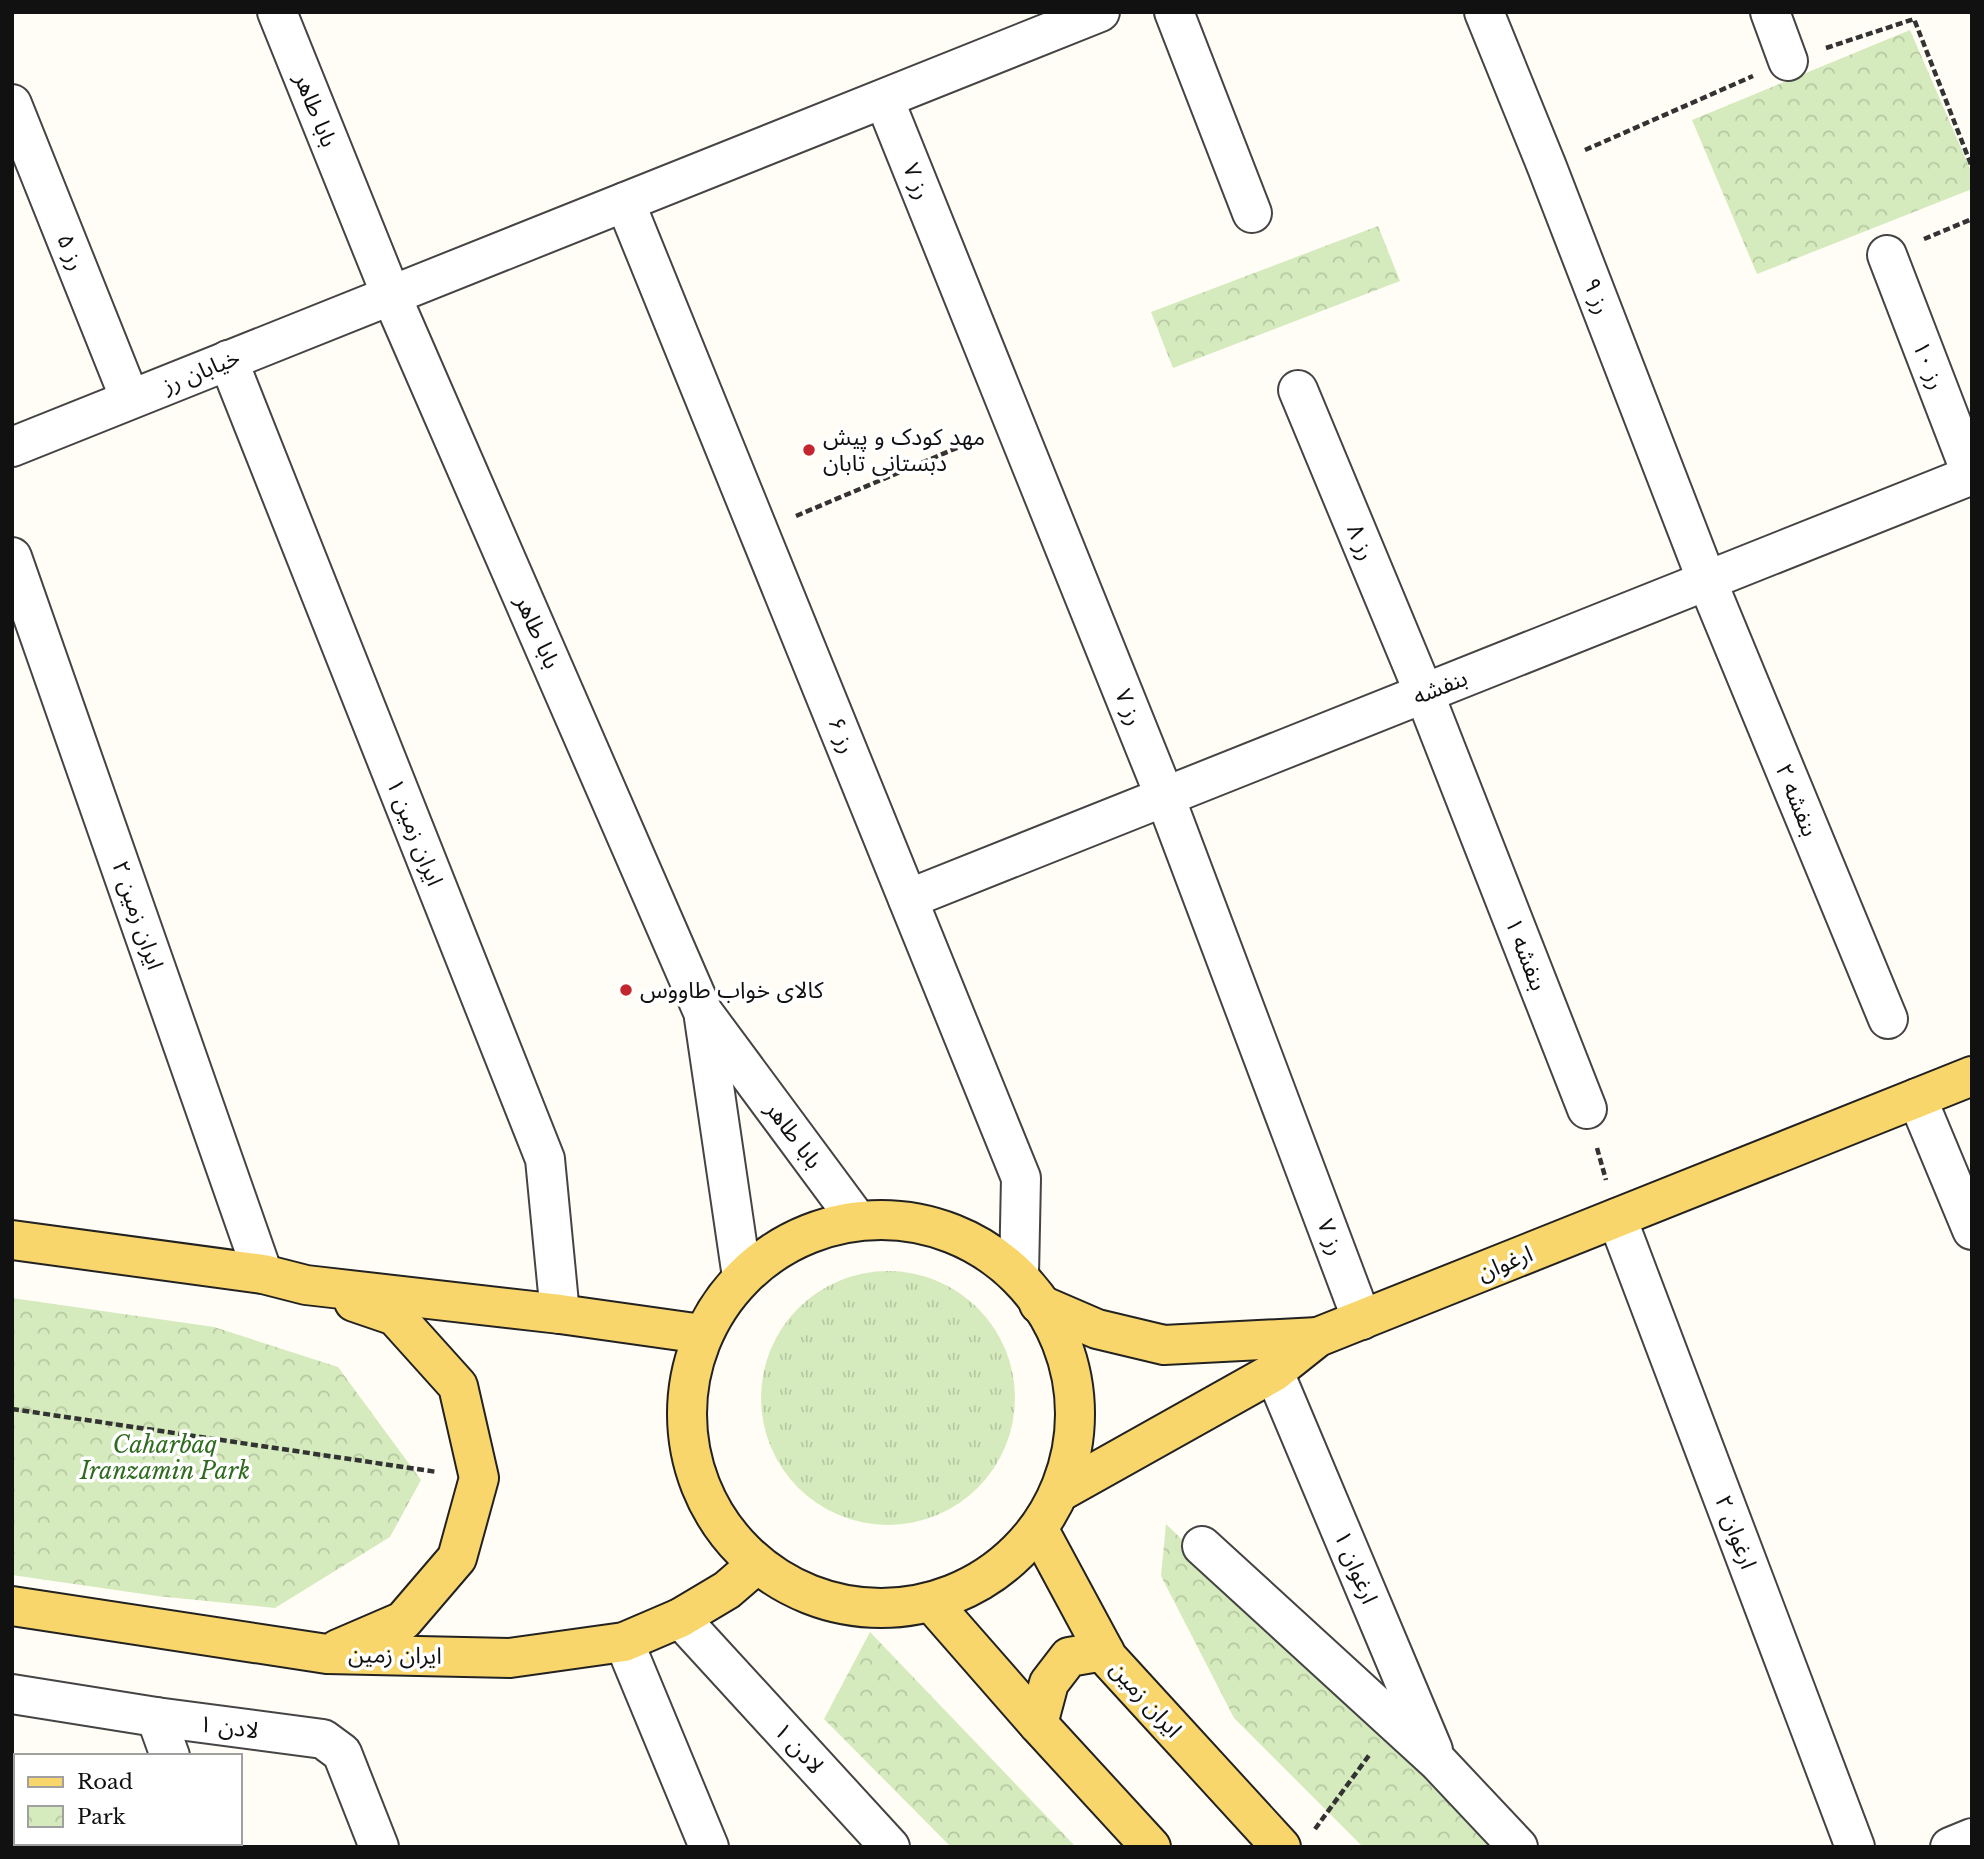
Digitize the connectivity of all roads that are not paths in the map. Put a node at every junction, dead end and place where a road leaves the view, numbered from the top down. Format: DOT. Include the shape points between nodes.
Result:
graph roads {
  1 [pos="276,12"];
  2 [pos="1100,12"];
  3 [pos="1174,12"];
  4 [pos="1484,12"];
  5 [pos="1770,12"];
  6 [pos="1788,61"];
  7 [pos="884,99"];
  8 [pos="12,104"];
  9 [pos="625,202"];
  10 [pos="1252,213"];
  11 [pos="1887,256"];
  12 [pos="391,295"];
  13 [pos="228,360"];
  14 [pos="1298,390"];
  15 [pos="130,400"];
  16 [pos="12,447"];
  17 [pos="1972,475"];
  18 [pos="12,557"];
  19 [pos="1707,581"];
  20 [pos="1424,693"];
  21 [pos="1165,797"];
  22 [pos="908,899"];
  23 [pos="703,1013"];
  24 [pos="1888,1019"];
  25 [pos="1972,1076"];
  26 [pos="1917,1098"];
  27 [pos="1587,1110"];
  28 [pos="1617,1218"];
  29 [pos="857,1220"];
  30 [pos="1972,1230"];
  31 [pos="12,1240"];
  32 [pos="263,1274"];
  33 [pos="742,1277"];
  34 [pos="306,1285"];
  35 [pos="1029,1289"];
  36 [pos="560,1314"];
  37 [pos="1362,1320"];
  38 [pos="702,1334"];
  39 [pos="1318,1337"];
  40 [pos="1274,1372"];
  41 [pos="1060,1492"];
  42 [pos="1039,1530"];
  43 [pos="1202,1546"];
  44 [pos="757,1563"];
  45 [pos="932,1602"];
  46 [pos="12,1606"];
  47 [pos="680,1618"];
  48 [pos="624,1642"];
  49 [pos="1104,1651"];
  50 [pos="327,1654"];
  51 [pos="12,1693"];
  52 [pos="156,1717"];
  53 [pos="1038,1724"];
  54 [pos="169,1754"];
  55 [pos="1438,1762"];
  56 [pos="1972,1838"];
  57 [pos="1295,1842"];
  58 [pos="379,1847"];
  59 [pos="709,1847"];
  60 [pos="890,1847"];
  61 [pos="1151,1847"];
  62 [pos="1518,1847"];
  63 [pos="1855,1847"];
  64 [pos="1950,1847"];
  1 -- 12 [label="street, بابا طاهر"];
  2 -- 7 [label="street, خیابان رز"];
  3 -- 10 [label="street"];
  4 -- 19 [label="street, رز ۹"];
  5 -- 6 [label="street"];
  7 -- 9 [label="street, خیابان رز"];
  7 -- 21 [label="street, رز ۷"];
  8 -- 15 [label="street, رز ۵"];
  9 -- 12 [label="street, خیابان رز"];
  9 -- 22 [label="street, رز ۶"];
  11 -- 17 [label="street, رز ۱۰"];
  12 -- 13 [label="street, خیابان رز"];
  12 -- 23 [label="street, بابا طاهر"];
  13 -- 15 [label="street, خیابان رز"];
  13 -- 36 [label="street, ایران زمین ۱" via="545,1159"];
  14 -- 20 [label="street, رز ۸"];
  15 -- 16 [label="street, خیابان رز"];
  17 -- 19 [label="street, بنفشه"];
  18 -- 32 [label="street, ایران زمین ۲"];
  19 -- 20 [label="street, بنفشه"];
  19 -- 24 [label="street, بنفشه ۲"];
  20 -- 21 [label="street, بنفشه"];
  20 -- 27 [label="street, بنفشه ۱"];
  21 -- 22 [label="street, بنفشه"];
  21 -- 37 [label="street, رز ۷"];
  22 -- 35 [label="street, رز ۶" via="1021,1178"];
  23 -- 29 [label="street, بابا طاهر"];
  23 -- 33 [label="street"];
  25 -- 26 [label="main road, ارغوان"];
  26 -- 28 [label="main road, ارغوان"];
  26 -- 30 [label="street"];
  28 -- 37 [label="main road, ارغوان"];
  28 -- 63 [label="street, ارغوان ۲"];
  29 -- 33 [label="main road" via="774,1249"];
  29 -- 35 [label="main road" via="928,1224 977,1243"];
  31 -- 32 [label="main road"];
  32 -- 34 [label="main road"];
  33 -- 38 [label="main road"];
  34 -- 36 [label="main road"];
  34 -- 50 [label="main road" via="395,1316 458,1386 479,1478 457,1558 412,1611 403,1621"];
  35 -- 39 [label="main road" via="1097,1329 1164,1345"];
  35 -- 41 [label="main road" via="1056,1327 1075,1388 1073,1452"];
  36 -- 38 [label="main road"];
  37 -- 39 [label="main road, ارغوان"];
  38 -- 44 [label="main road" via="688,1382 687,1433 692,1457 698,1481 722,1526"];
  39 -- 40 [label="main road, ارغوان"];
  40 -- 41 [label="main road, ارغوان"];
  40 -- 55 [label="street, ارغوان ۱"];
  41 -- 42 [label="main road"];
  42 -- 45 [label="main road" via="991,1576"];
  42 -- 49 [label="main road, ایران زمین"];
  43 -- 55 [label="street"];
  44 -- 45 [label="main road" via="795,1588 839,1604 886,1609"];
  44 -- 47 [label="main road, ایران زمین" via="727,1590"];
  45 -- 53 [label="main road"];
  46 -- 50 [label="main road, ایران زمین"];
  47 -- 48 [label="main road, ایران زمین"];
  47 -- 60 [label="street, لادن ۱"];
  48 -- 50 [label="main road, ایران زمین" via="510,1658"];
  48 -- 59 [label="street"];
  49 -- 53 [label="main road" via="1069,1657 1049,1684"];
  49 -- 57 [label="main road, ایران زمین"];
  51 -- 52 [label="street, لادن ۱"];
  52 -- 54 [label="street"];
  52 -- 58 [label="street, لادن ۱" via="323,1739 342,1753"];
  53 -- 61 [label="main road"];
  55 -- 62 [label="street"];
  56 -- 64 [label="street"];
}
